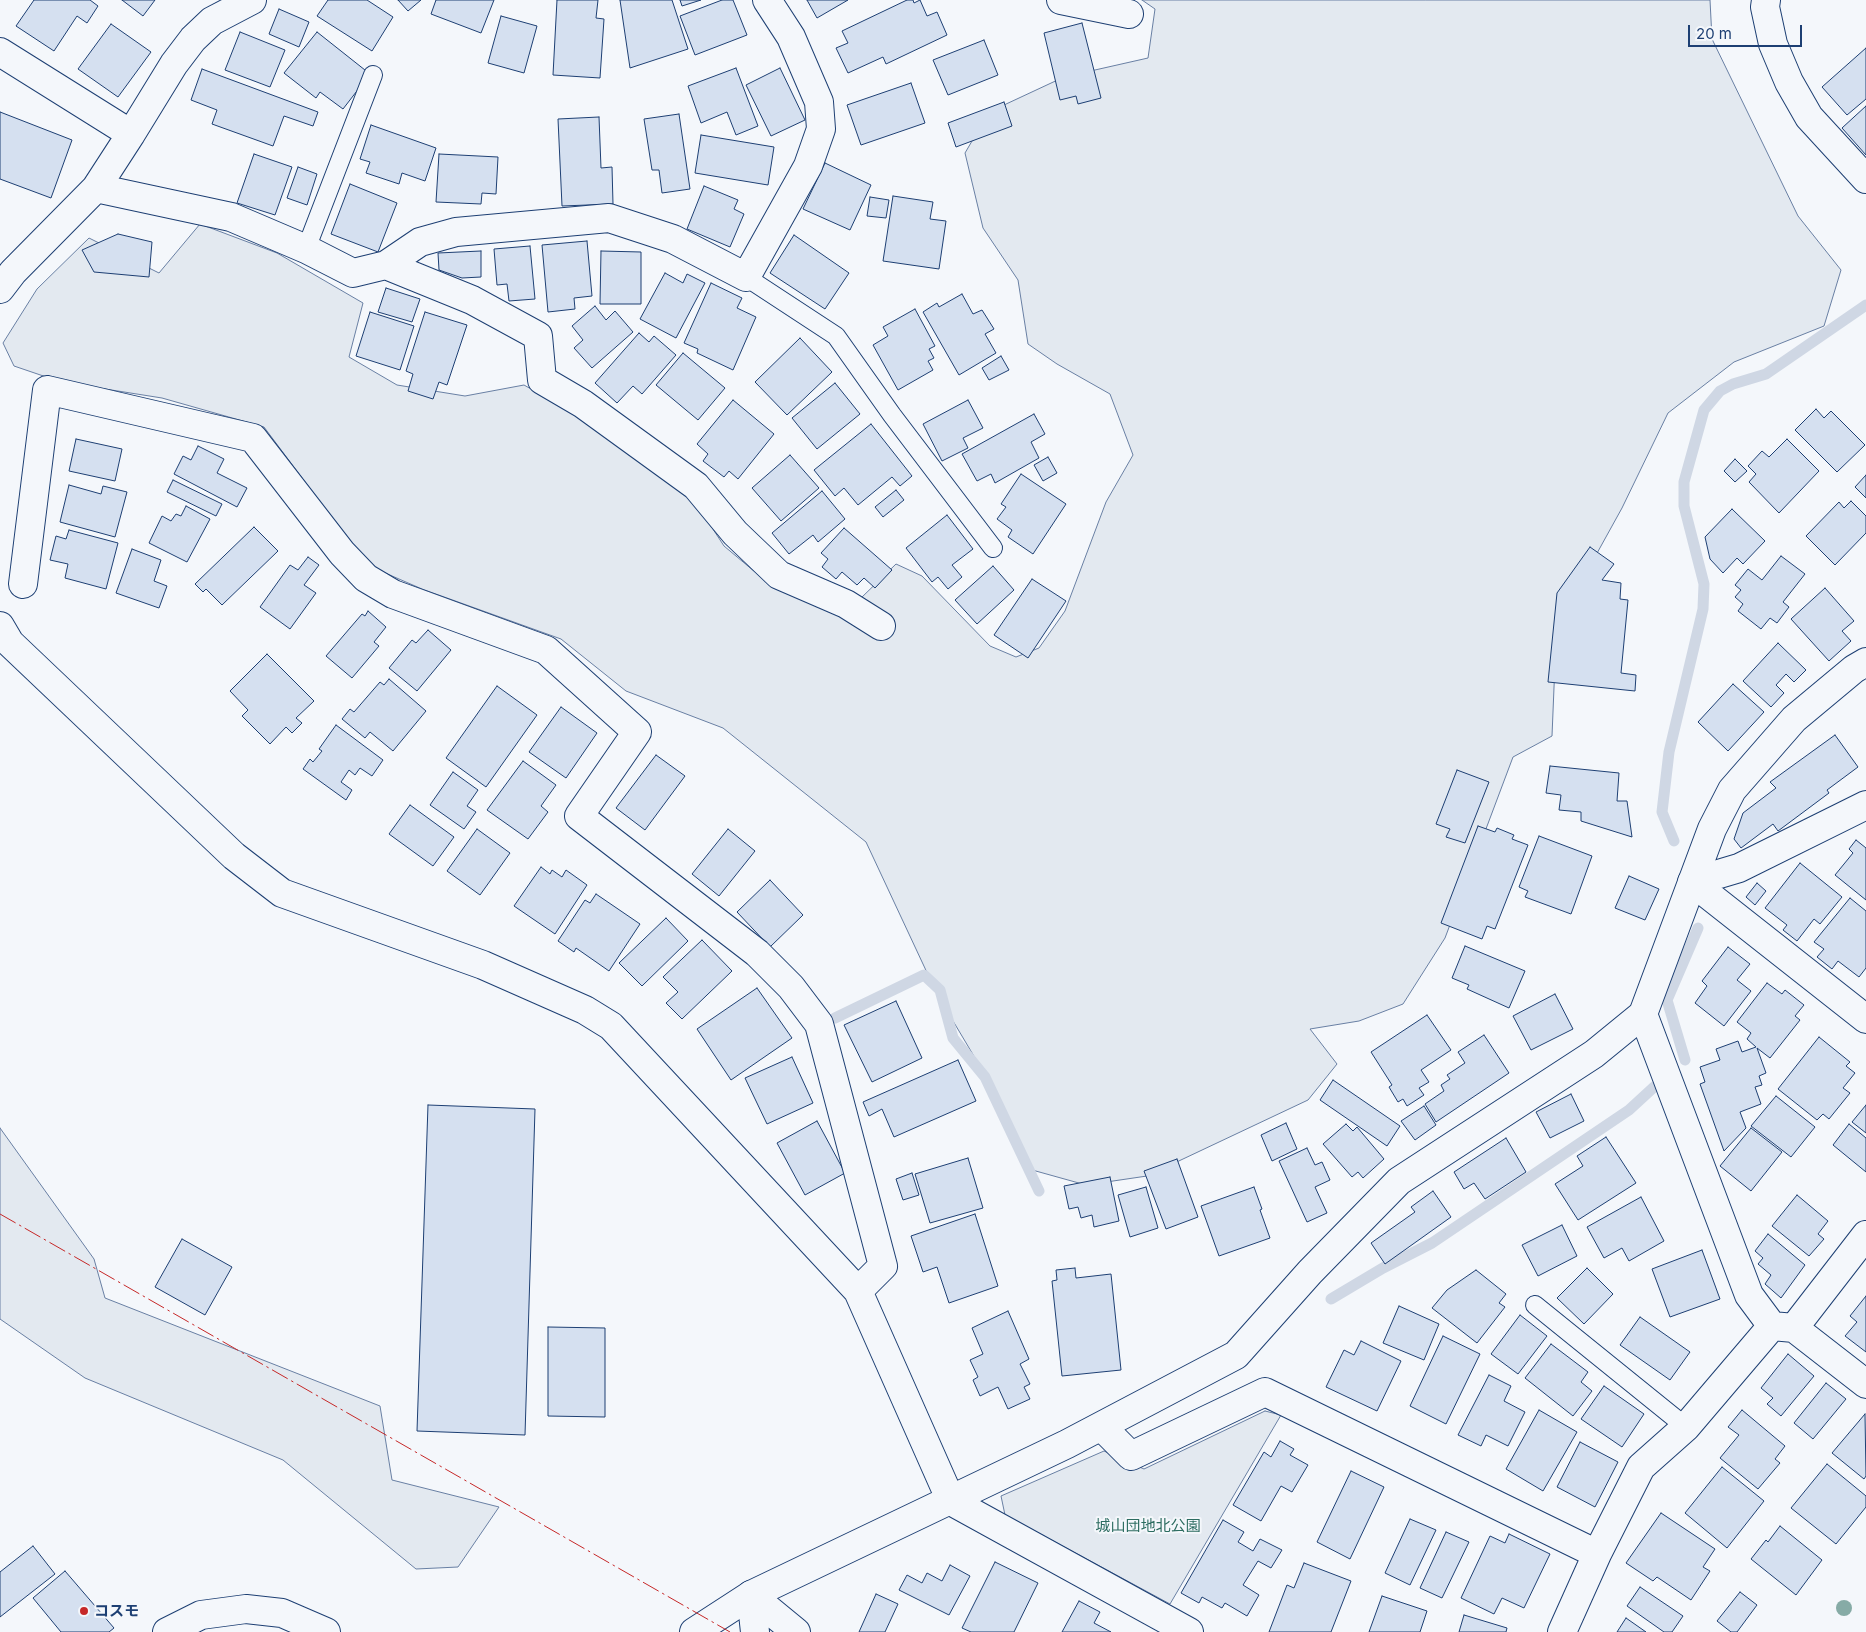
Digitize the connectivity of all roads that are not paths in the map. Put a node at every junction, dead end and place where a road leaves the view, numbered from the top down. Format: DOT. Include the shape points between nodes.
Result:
graph roads {
  1 [pos="252,0"];
  2 [pos="768,0"];
  3 [pos="1060,0"];
  4 [pos="1766,0"];
  5 [pos="1129,14"];
  6 [pos="0,52"];
  7 [pos="373,75"];
  8 [pos="131,134"];
  9 [pos="1866,179"];
  10 [pos="96,188"];
  11 [pos="306,249"];
  12 [pos="386,264"];
  13 [pos="746,277"];
  14 [pos="0,289"];
  15 [pos="993,548"];
  16 [pos="23,584"];
  17 [pos="0,626"];
  18 [pos="881,626"];
  19 [pos="1866,662"];
  20 [pos="1866,804"];
  21 [pos="1692,882"];
  22 [pos="1643,1014"];
  23 [pos="1866,1018"];
  24 [pos="1866,1235"];
  25 [pos="858,1291"];
  26 [pos="1535,1305"];
  27 [pos="1783,1327"];
  28 [pos="1866,1384"];
  29 [pos="1102,1427"];
  30 [pos="1686,1427"];
  31 [pos="951,1501"];
  32 [pos="1597,1554"];
  33 [pos="751,1595"];
  34 [pos="167,1632"];
  35 [pos="326,1632"];
  36 [pos="694,1632"];
  37 [pos="755,1632"];
  38 [pos="796,1632"];
  39 [pos="1189,1632"];
  40 [pos="1562,1632"];
  1 -- 8 [label="street" via="212,21 193,39"];
  2 -- 13 [label="street" via="791,37 819,102 821,130 808,166"];
  3 -- 5 [label="street"];
  4 -- 9 [label="street" via="1773,44 1788,82 1809,117"];
  6 -- 8 [label="street"];
  7 -- 11 [label="lane"];
  8 -- 10 [label="street"];
  10 -- 11 [label="street" via="231,217"];
  10 -- 14 [label="street"];
  11 -- 12 [label="street" via="353,273"];
  12 -- 13 [label="street" via="420,242 456,232 608,218 673,239"];
  12 -- 18 [label="street" via="472,300 538,336 542,380 583,404 696,486 735,533 779,575 846,604"];
  13 -- 15 [label="lane" via="836,336"];
  16 -- 25 [label="street" via="47,390 253,438 342,553 366,578 393,594 546,650 636,732 579,816 757,953 791,987 819,1024 883,1266"];
  17 -- 25 [label="street" via="10,642 234,856 282,893 484,965 585,1010 611,1026"];
  19 -- 21 [label="street" via="1794,719 1732,790"];
  20 -- 21 [label="street" via="1739,868"];
  21 -- 22 [label="street"];
  21 -- 23 [label="street"];
  22 -- 27 [label="street" via="1749,1295"];
  22 -- 29 [label="street" via="1594,1054 1399,1181 1310,1272 1236,1355"];
  24 -- 27 [label="street"];
  25 -- 31 [label="street"];
  26 -- 30 [label="lane"];
  27 -- 28 [label="street"];
  27 -- 30 [label="street"];
  29 -- 31 [label="street"];
  29 -- 32 [label="street" via="1131,1456 1265,1392"];
  30 -- 32 [label="street" via="1641,1467"];
  31 -- 33 [label="street"];
  31 -- 39 [label="street"];
  32 -- 40 [label="street"];
  33 -- 36 [label="street"];
  33 -- 37 [label="street"];
  33 -- 38 [label="street"];
  34 -- 35 [label="street" via="201,1615 246,1609 282,1613"];
}
